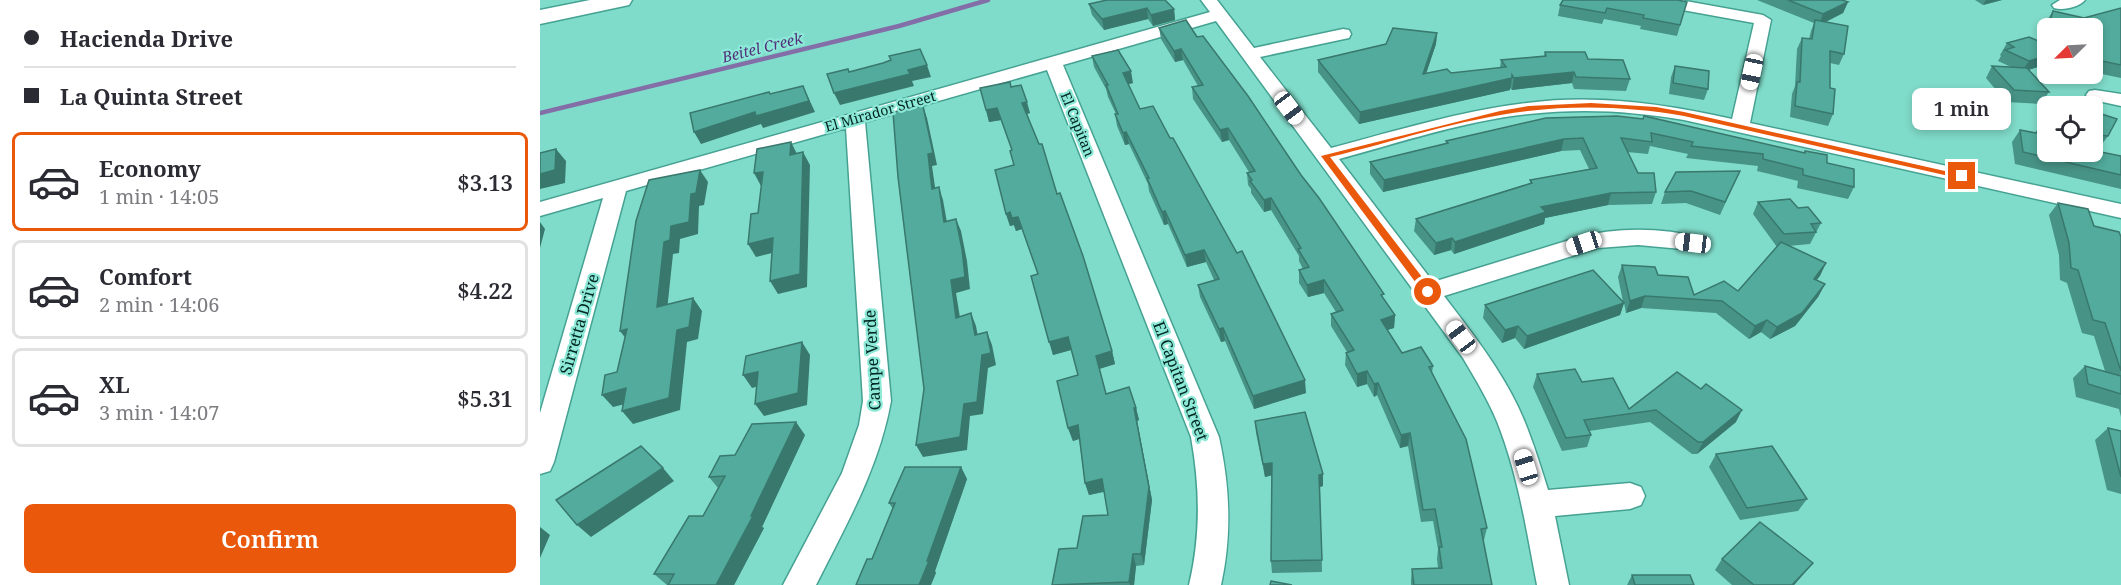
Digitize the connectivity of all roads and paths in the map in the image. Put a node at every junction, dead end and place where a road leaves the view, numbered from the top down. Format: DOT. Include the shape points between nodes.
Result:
graph roads {
  1 [pos="621,0"];
  2 [pos="1655,0"];
  3 [pos="2077,0"];
  4 [pos="2060,5"];
  5 [pos="1214,7"];
  6 [pos="540,17"];
  7 [pos="1343,34"];
  8 [pos="1249,54"];
  9 [pos="1053,62"];
  10 [pos="2095,95"];
  11 [pos="2121,100"];
  12 [pos="855,118"];
  13 [pos="1740,126"];
  14 [pos="1325,156"];
  15 [pos="1102,185"];
  16 [pos="617,186"];
  17 [pos="540,209"];
  18 [pos="2121,212"];
  19 [pos="1693,243"];
  20 [pos="1428,292"];
  21 [pos="540,462"];
  22 [pos="1630,496"];
  23 [pos="1537,504"];
  24 [pos="799,585"];
  25 [pos="1205,585"];
  26 [pos="1553,585"];
  1 -- 6 [label="main road"];
  2 -- 13 [label="street" via="1763,20"];
  3 -- 4 [label="street"];
  5 -- 8 [label="street"];
  5 -- 9 [label="street, El Mirador Street"];
  7 -- 8 [label="street"];
  8 -- 14 [label="street"];
  9 -- 12 [label="street, El Mirador Street"];
  9 -- 15 [label="street, El Capitan"];
  10 -- 11 [label="street"];
  12 -- 16 [label="street, El Mirador Street"];
  12 -- 24 [label="street, Campe Verde" via="877,401 872,431 860,463"];
  13 -- 14 [label="street" via="1656,109 1560,106 1500,113"];
  13 -- 18 [label="street"];
  14 -- 20 [label="street"];
  15 -- 25 [label="street, El Capitan Street" via="1205,437 1215,500 1214,535"];
  16 -- 17 [label="street, El Mirador Street"];
  16 -- 21 [label="street, Sirretta Drive"];
  19 -- 20 [label="street" via="1640,236 1608,238"];
  20 -- 23 [label="street" via="1472,351 1497,393 1515,431"];
  22 -- 23 [label="street"];
  23 -- 26 [label="street"];
}
